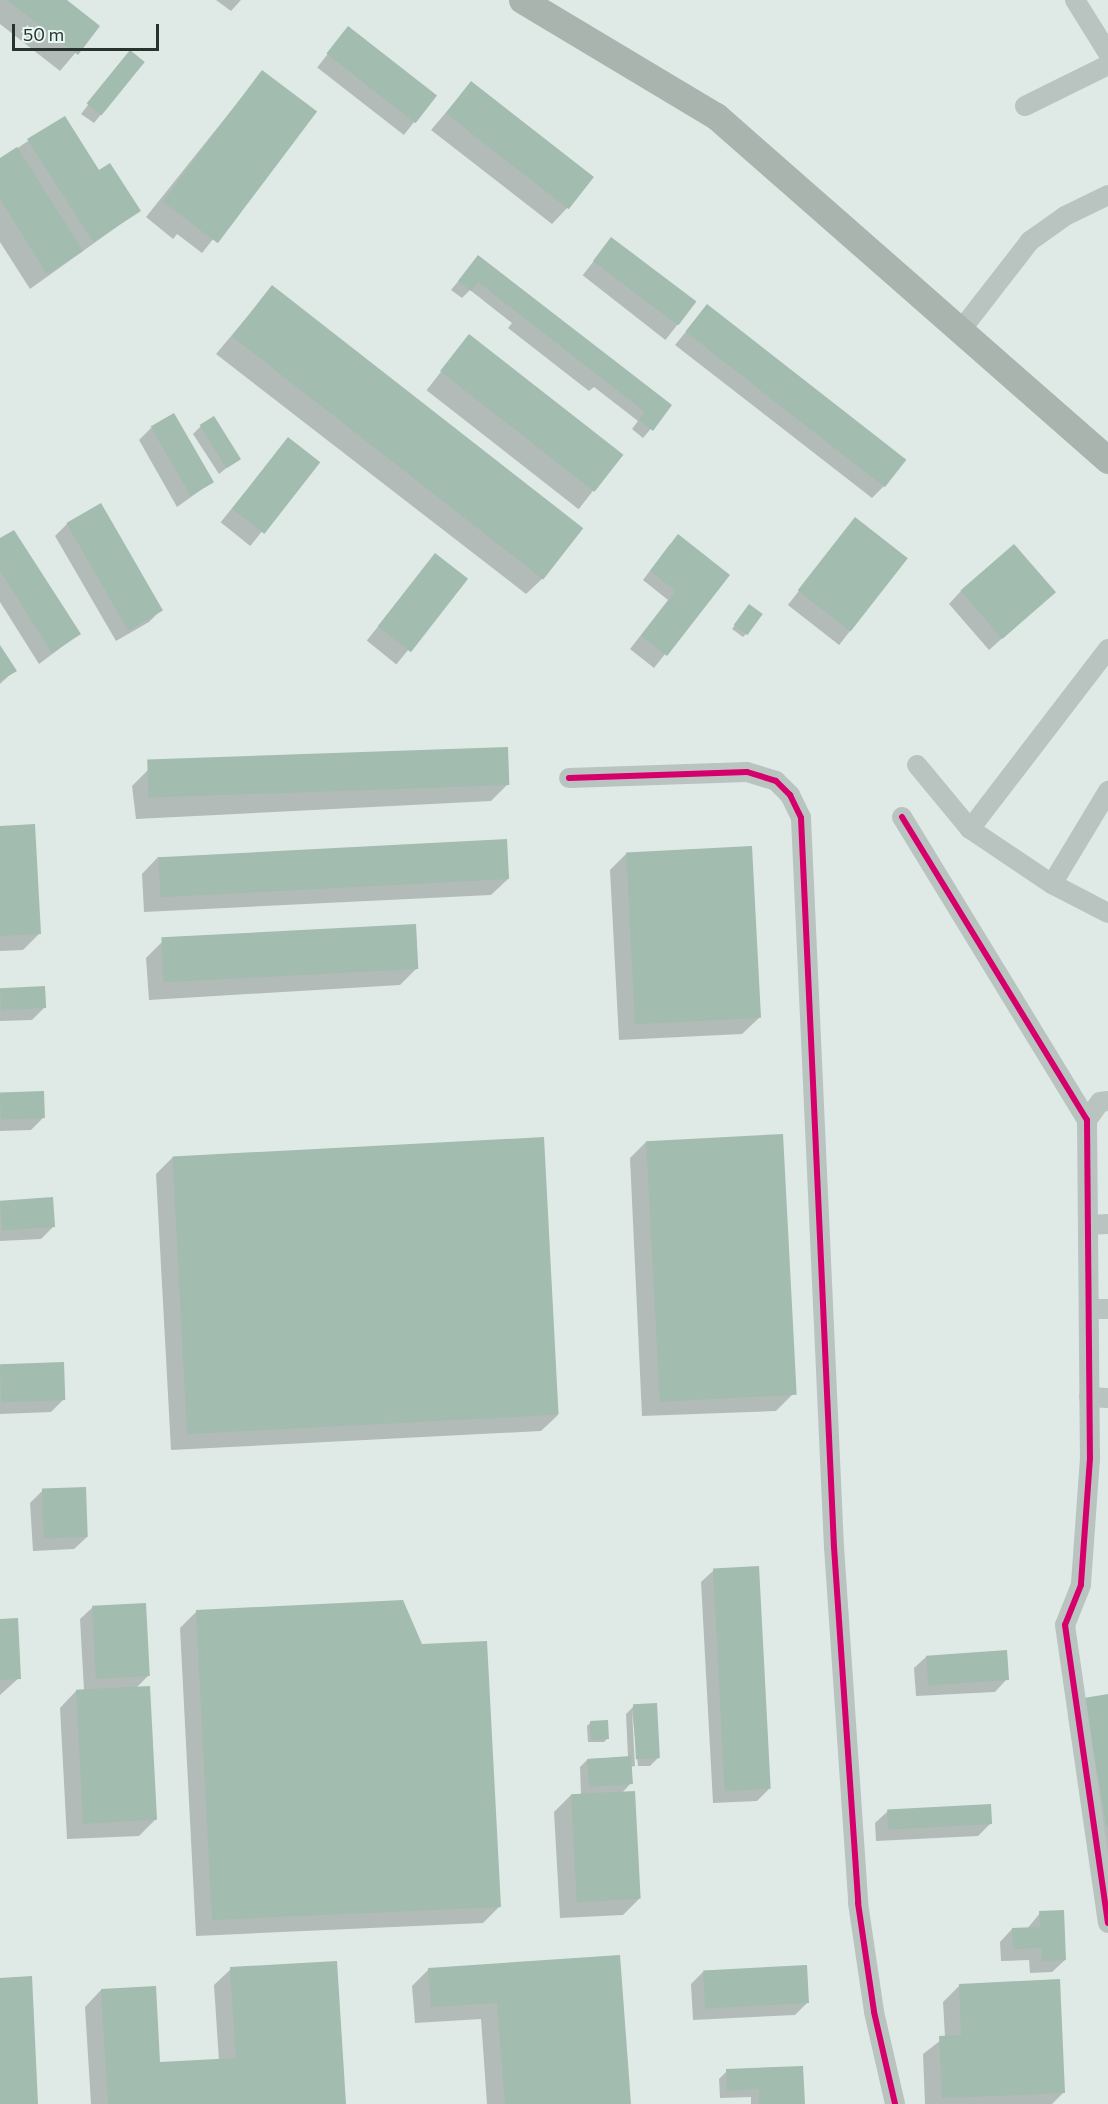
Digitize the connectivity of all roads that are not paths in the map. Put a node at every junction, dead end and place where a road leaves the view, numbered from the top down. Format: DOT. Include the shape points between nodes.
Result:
graph roads {
  1 [pos="522,0"];
  2 [pos="1075,0"];
  3 [pos="1108,53"];
  4 [pos="1108,65"];
  5 [pos="1025,106"];
  6 [pos="1108,195"];
  7 [pos="961,330"];
  8 [pos="1108,460"];
  9 [pos="1108,649"];
  10 [pos="917,765"];
  11 [pos="569,778"];
  12 [pos="1108,791"];
  13 [pos="902,817"];
  14 [pos="970,829"];
  15 [pos="1052,884"];
  16 [pos="1108,913"];
  17 [pos="1108,1101"];
  18 [pos="1087,1120"];
  19 [pos="1088,1224"];
  20 [pos="1108,1224"];
  21 [pos="1098,1309"];
  22 [pos="1099,1398"];
  23 [pos="1108,1923"];
  24 [pos="895,2104"];
  1 -- 7 [label="main road" via="716,116"];
  2 -- 3 [label="street"];
  4 -- 5 [label="street"];
  6 -- 7 [label="street" via="1065,216 1030,241"];
  7 -- 8 [label="main road"];
  9 -- 14 [label="street"];
  10 -- 14 [label="street"];
  11 -- 24 [label="street" via="747,772 776,782 790,795 801,818 834,1547 858,1903 874,2012"];
  12 -- 15 [label="street"];
  13 -- 18 [label="street"];
  14 -- 15 [label="street"];
  15 -- 16 [label="street"];
  17 -- 18 [label="street" via="1100,1102"];
  18 -- 19 [label="street"];
  19 -- 20 [label="street"];
  19 -- 21 [label="street"];
  21 -- 22 [label="street"];
  22 -- 23 [label="street" via="1081,1585 1065,1625"];
}
